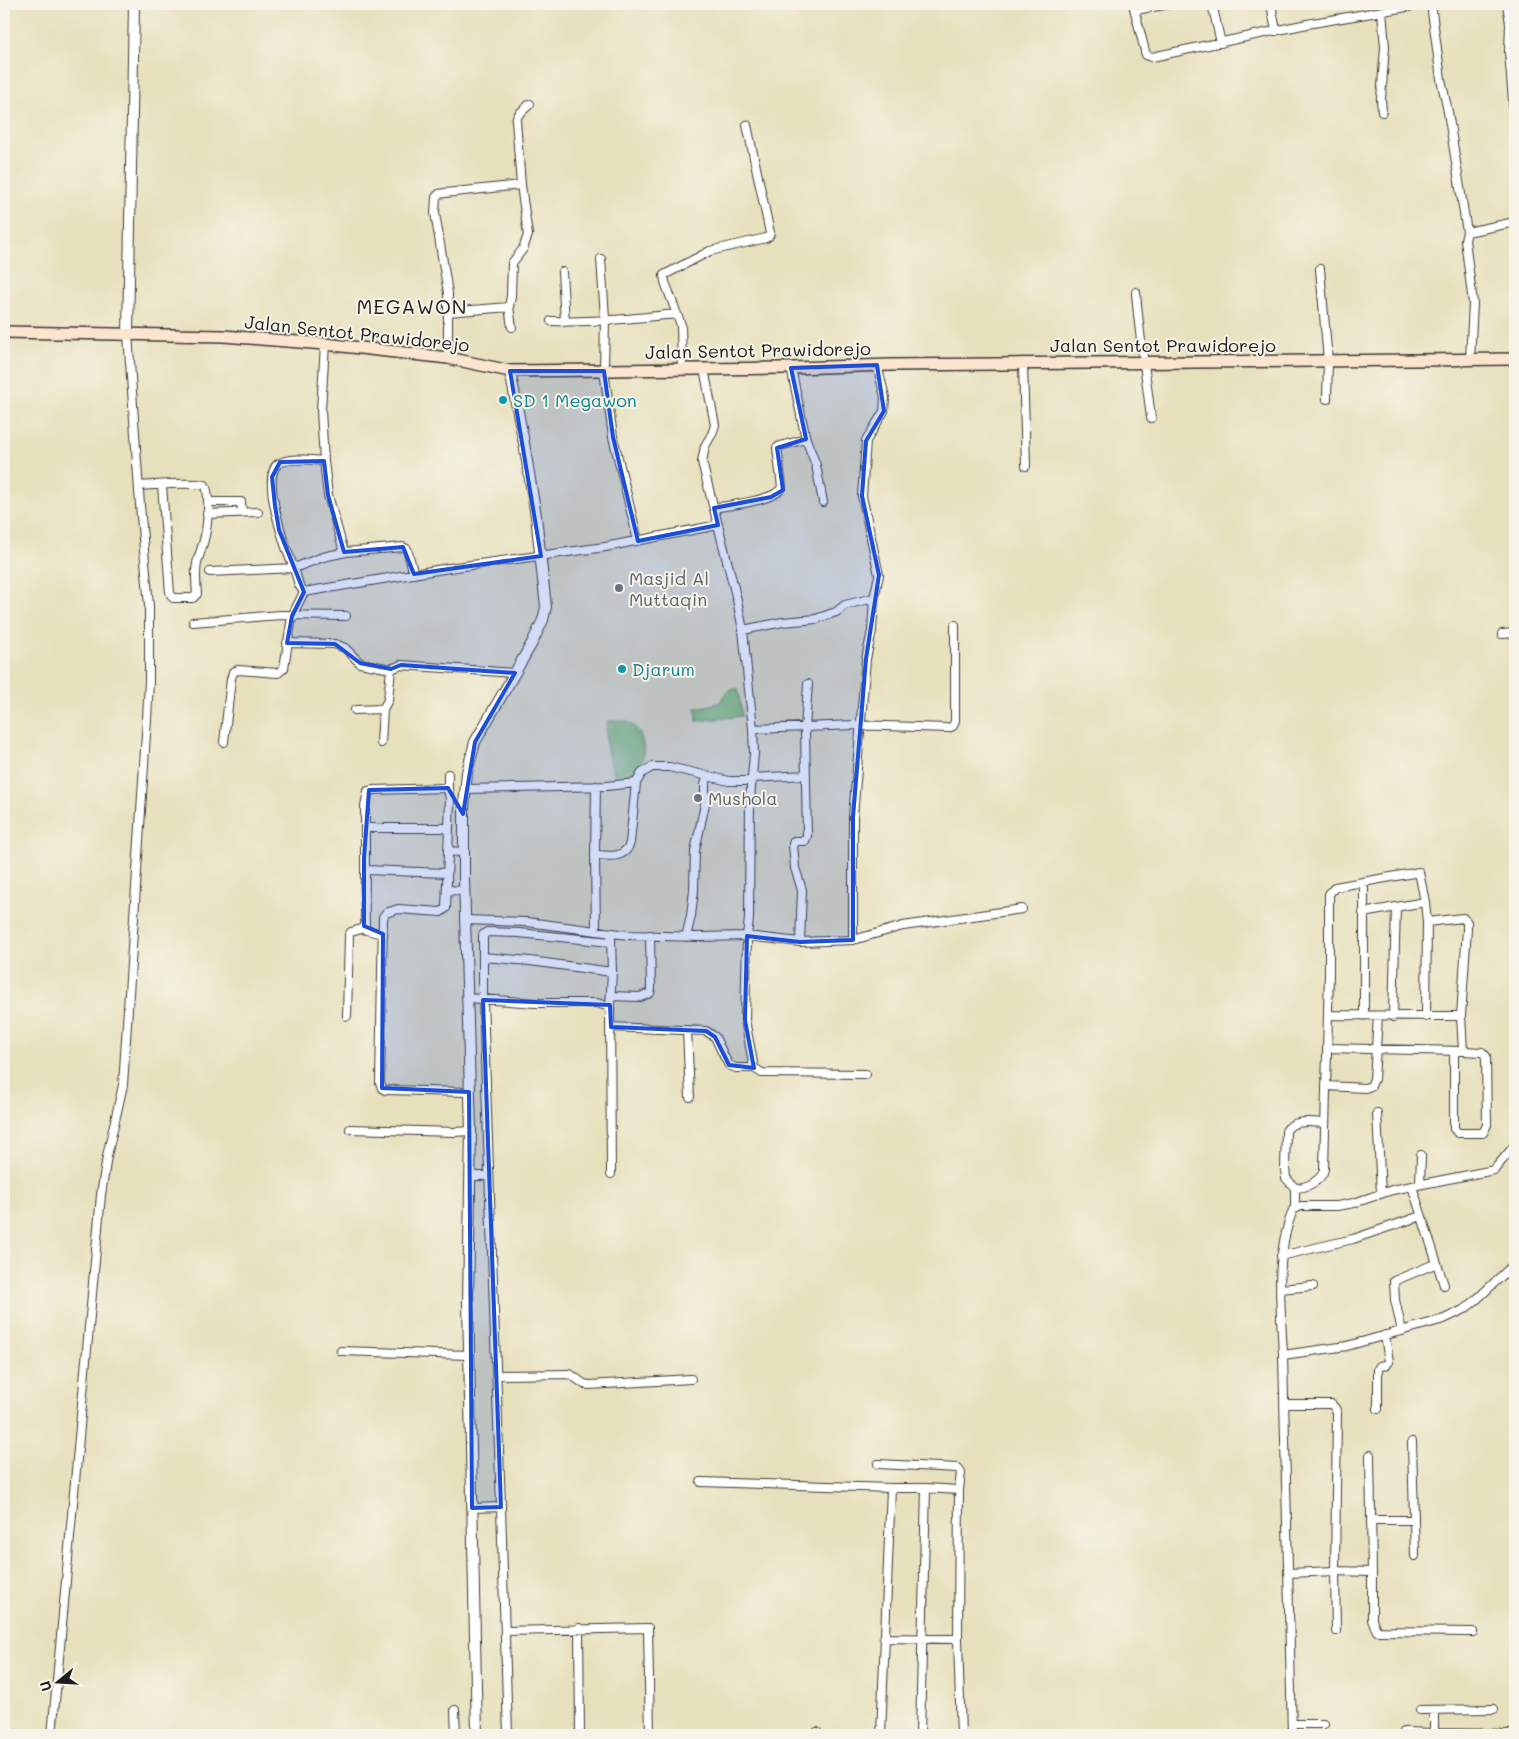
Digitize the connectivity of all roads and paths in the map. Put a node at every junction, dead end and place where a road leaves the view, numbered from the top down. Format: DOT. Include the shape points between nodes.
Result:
graph roads {
  1 [pos="134,4"];
  2 [pos="1170,4"];
  3 [pos="1212,4"];
  4 [pos="1271,4"];
  5 [pos="1424,4"];
  6 [pos="1431,4"];
  7 [pos="1507,4"];
  8 [pos="1134,7"];
  9 [pos="1382,11"];
  10 [pos="1276,32"];
  11 [pos="1220,43"];
  12 [pos="530,104"];
  13 [pos="1382,112"];
  14 [pos="747,125"];
  15 [pos="1515,127"];
  16 [pos="521,185"];
  17 [pos="1515,222"];
  18 [pos="1467,232"];
  19 [pos="601,260"];
  20 [pos="1320,269"];
  21 [pos="562,272"];
  22 [pos="1136,292"];
  23 [pos="509,307"];
  24 [pos="448,312"];
  25 [pos="677,314"];
  26 [pos="551,321"];
  27 [pos="605,321"];
  28 [pos="565,322"];
  29 [pos="512,327"];
  30 [pos="4,332"];
  31 [pos="128,334"];
  32 [pos="325,344"];
  33 [pos="448,358"];
  34 [pos="1515,359"];
  35 [pos="1470,360"];
  36 [pos="1328,361"];
  37 [pos="1144,362"];
  38 [pos="1023,364"];
  39 [pos="877,365"];
  40 [pos="791,368"];
  41 [pos="704,369"];
  42 [pos="682,370"];
  43 [pos="510,371"];
  44 [pos="604,371"];
  45 [pos="1327,399"];
  46 [pos="1151,418"];
  47 [pos="806,439"];
  48 [pos="324,461"];
  49 [pos="1026,466"];
  50 [pos="162,485"];
  51 [pos="138,486"];
  52 [pos="208,502"];
  53 [pos="823,502"];
  54 [pos="714,508"];
  55 [pos="258,512"];
  56 [pos="242,513"];
  57 [pos="207,514"];
  58 [pos="718,525"];
  59 [pos="638,541"];
  60 [pos="344,552"];
  61 [pos="541,556"];
  62 [pos="294,568"];
  63 [pos="210,572"];
  64 [pos="414,574"];
  65 [pos="304,592"];
  66 [pos="874,598"];
  67 [pos="292,616"];
  68 [pos="346,616"];
  69 [pos="194,622"];
  70 [pos="955,625"];
  71 [pos="743,630"];
  72 [pos="1515,633"];
  73 [pos="1502,634"];
  74 [pos="288,643"];
  75 [pos="391,670"];
  76 [pos="515,674"];
  77 [pos="808,684"];
  78 [pos="384,709"];
  79 [pos="355,710"];
  80 [pos="860,725"];
  81 [pos="805,728"];
  82 [pos="753,729"];
  83 [pos="224,742"];
  84 [pos="382,743"];
  85 [pos="448,774"];
  86 [pos="806,775"];
  87 [pos="708,777"];
  88 [pos="751,780"];
  89 [pos="636,783"];
  90 [pos="596,786"];
  91 [pos="448,788"];
  92 [pos="465,789"];
  93 [pos="365,828"];
  94 [pos="449,828"];
  95 [pos="457,852"];
  96 [pos="595,855"];
  97 [pos="365,870"];
  98 [pos="447,873"];
  99 [pos="1364,882"];
  100 [pos="450,890"];
  101 [pos="463,891"];
  102 [pos="1425,902"];
  103 [pos="1396,907"];
  104 [pos="1022,909"];
  105 [pos="1363,913"];
  106 [pos="465,920"];
  107 [pos="1427,922"];
  108 [pos="365,928"];
  109 [pos="596,931"];
  110 [pos="611,933"];
  111 [pos="383,934"];
  112 [pos="650,935"];
  113 [pos="747,936"];
  114 [pos="686,937"];
  115 [pos="853,940"];
  116 [pos="611,942"];
  117 [pos="800,942"];
  118 [pos="483,957"];
  119 [pos="612,972"];
  120 [pos="611,996"];
  121 [pos="468,998"];
  122 [pos="483,1000"];
  123 [pos="610,1007"];
  124 [pos="347,1016"];
  125 [pos="1328,1016"];
  126 [pos="1364,1016"];
  127 [pos="1378,1016"];
  128 [pos="1392,1016"];
  129 [pos="1461,1016"];
  130 [pos="1426,1017"];
  131 [pos="611,1027"];
  132 [pos="687,1030"];
  133 [pos="1327,1048"];
  134 [pos="1376,1049"];
  135 [pos="1458,1051"];
  136 [pos="754,1068"];
  137 [pos="469,1074"];
  138 [pos="486,1074"];
  139 [pos="866,1074"];
  140 [pos="1326,1086"];
  141 [pos="466,1092"];
  142 [pos="690,1097"];
  143 [pos="1377,1113"];
  144 [pos="1325,1124"];
  145 [pos="350,1129"];
  146 [pos="469,1131"];
  147 [pos="1515,1146"];
  148 [pos="1421,1155"];
  149 [pos="611,1174"];
  150 [pos="470,1176"];
  151 [pos="489,1176"];
  152 [pos="1420,1184"];
  153 [pos="1412,1186"];
  154 [pos="1295,1188"];
  155 [pos="1381,1193"];
  156 [pos="1296,1208"];
  157 [pos="1421,1216"];
  158 [pos="1281,1256"];
  159 [pos="1436,1263"];
  160 [pos="1513,1267"];
  161 [pos="1515,1278"];
  162 [pos="1444,1285"];
  163 [pos="1313,1286"];
  164 [pos="1280,1289"];
  165 [pos="1402,1330"];
  166 [pos="1385,1335"];
  167 [pos="342,1351"];
  168 [pos="1283,1354"];
  169 [pos="469,1355"];
  170 [pos="496,1376"];
  171 [pos="691,1379"];
  172 [pos="1284,1404"];
  173 [pos="1378,1409"];
  174 [pos="1412,1442"];
  175 [pos="1370,1455"];
  176 [pos="878,1464"];
  177 [pos="701,1482"];
  178 [pos="891,1488"];
  179 [pos="926,1488"];
  180 [pos="959,1490"];
  181 [pos="497,1507"];
  182 [pos="472,1508"];
  183 [pos="1372,1520"];
  184 [pos="1414,1520"];
  185 [pos="1415,1556"];
  186 [pos="1335,1571"];
  187 [pos="1372,1572"];
  188 [pos="1289,1573"];
  189 [pos="579,1628"];
  190 [pos="506,1630"];
  191 [pos="1336,1632"];
  192 [pos="1473,1632"];
  193 [pos="884,1638"];
  194 [pos="921,1638"];
  195 [pos="958,1639"];
  196 [pos="1494,1709"];
  197 [pos="455,1710"];
  198 [pos="1420,1710"];
  199 [pos="1434,1710"];
  200 [pos="1292,1724"];
  201 [pos="1324,1724"];
  202 [pos="1404,1732"];
  203 [pos="1434,1733"];
  204 [pos="1515,1734"];
  205 [pos="52,1735"];
  206 [pos="456,1735"];
  207 [pos="477,1735"];
  208 [pos="508,1735"];
  209 [pos="580,1735"];
  210 [pos="650,1735"];
  211 [pos="881,1735"];
  212 [pos="920,1735"];
  213 [pos="961,1735"];
  214 [pos="1292,1735"];
  1 -- 31 [label="street"];
  2 -- 8 [label="street"];
  3 -- 11 [label="street"];
  4 -- 10 [label="street"];
  5 -- 9 [label="street"];
  6 -- 18 [label="street" via="1440,79"];
  7 -- 15 [label="street"];
  8 -- 11 [label="street" via="1149,56"];
  9 -- 10 [label="street"];
  9 -- 13 [label="street" via="1385,47"];
  10 -- 11 [label="street"];
  12 -- 16 [label="street" via="516,120"];
  14 -- 25 [label="street" via="770,236 710,251 664,275"];
  16 -- 23 [label="street" via="528,235 523,249 512,263"];
  16 -- 24 [label="street" via="437,196 435,213"];
  17 -- 18 [label="street"];
  18 -- 35 [label="street" via="1465,240 1473,303"];
  19 -- 27 [label="street"];
  20 -- 36 [label="street"];
  21 -- 28 [label="street"];
  22 -- 37 [label="street"];
  23 -- 24 [label="street"];
  23 -- 29 [label="street"];
  24 -- 33 [label="street"];
  25 -- 27 [label="street"];
  25 -- 42 [label="street" via="681,325"];
  26 -- 28 [label="street"];
  27 -- 28 [label="street"];
  27 -- 44 [label="street"];
  30 -- 31 [label="main road, Jalan Sentot Prawidorejo"];
  31 -- 32 [label="main road, Jalan Sentot Prawidorejo" via="210,335"];
  31 -- 51 [label="street"];
  32 -- 33 [label="main road, Jalan Sentot Prawidorejo"];
  32 -- 48 [label="street" via="321,410"];
  33 -- 43 [label="main road, Jalan Sentot Prawidorejo"];
  34 -- 35 [label="main road, Jalan Sentot Prawidorejo"];
  35 -- 36 [label="main road, Jalan Sentot Prawidorejo"];
  36 -- 37 [label="main road, Jalan Sentot Prawidorejo"];
  36 -- 45 [label="street"];
  37 -- 38 [label="main road, Jalan Sentot Prawidorejo"];
  37 -- 46 [label="street"];
  38 -- 39 [label="main road, Jalan Sentot Prawidorejo"];
  38 -- 49 [label="street"];
  39 -- 40 [label="main road, Jalan Sentot Prawidorejo"];
  39 -- 66 [label="street" via="885,397 884,411 866,441 862,496 879,575"];
  40 -- 41 [label="main road, Jalan Sentot Prawidorejo"];
  40 -- 47 [label="street"];
  41 -- 42 [label="main road, Jalan Sentot Prawidorejo"];
  41 -- 54 [label="street" via="715,425 702,462"];
  42 -- 44 [label="main road, Jalan Sentot Prawidorejo"];
  43 -- 44 [label="main road, Jalan Sentot Prawidorejo"];
  43 -- 61 [label="street"];
  44 -- 59 [label="street" via="613,437"];
  47 -- 53 [label="street" via="816,465"];
  47 -- 54 [label="street" via="777,448 780,491 771,496"];
  48 -- 60 [label="street" via="328,495"];
  48 -- 62 [label="street" via="280,462 275,466 271,485 279,530"];
  50 -- 51 [label="street"];
  50 -- 52 [label="street" via="205,485"];
  50 -- 57 [label="street" via="173,598 193,598 196,594 195,577 205,539"];
  51 -- 205 [label="street" via="148,606 149,682 131,975 123,1085 101,1195"];
  52 -- 56 [label="street" via="241,502"];
  52 -- 57 [label="street"];
  54 -- 58 [label="street"];
  55 -- 56 [label="street"];
  56 -- 57 [label="street"];
  58 -- 59 [label="street"];
  58 -- 71 [label="street"];
  59 -- 61 [label="street"];
  60 -- 62 [label="street"];
  60 -- 64 [label="street" via="407,549"];
  61 -- 64 [label="street"];
  61 -- 76 [label="street" via="545,614"];
  62 -- 63 [label="street"];
  62 -- 65 [label="street"];
  64 -- 65 [label="street"];
  65 -- 67 [label="street"];
  66 -- 71 [label="street" via="845,605 816,619"];
  66 -- 80 [label="street"];
  67 -- 68 [label="street"];
  67 -- 69 [label="street"];
  67 -- 74 [label="street"];
  70 -- 80 [label="street" via="953,726"];
  71 -- 82 [label="street"];
  72 -- 73 [label="street"];
  74 -- 75 [label="street" via="335,644 345,648 360,663"];
  74 -- 83 [label="street" via="284,668 280,672 233,672"];
  75 -- 76 [label="street" via="401,665"];
  75 -- 78 [label="street"];
  76 -- 92 [label="street" via="475,742 466,772"];
  77 -- 81 [label="street"];
  78 -- 79 [label="street"];
  78 -- 84 [label="street"];
  80 -- 81 [label="street"];
  80 -- 115 [label="street" via="853,817"];
  81 -- 82 [label="street"];
  81 -- 86 [label="street"];
  82 -- 88 [label="street"];
  85 -- 91 [label="street"];
  86 -- 88 [label="street"];
  86 -- 117 [label="street" via="807,836 805,841 793,844 795,868 802,890"];
  87 -- 88 [label="street" via="729,781"];
  87 -- 89 [label="street" via="668,767 652,767 642,773"];
  87 -- 114 [label="street" via="694,851 692,916"];
  88 -- 113 [label="street"];
  89 -- 90 [label="street"];
  89 -- 96 [label="street" via="628,851 612,856"];
  90 -- 92 [label="street"];
  90 -- 96 [label="street"];
  91 -- 93 [label="street" via="370,790 367,793"];
  91 -- 94 [label="street"];
  92 -- 95 [label="street"];
  93 -- 94 [label="street"];
  93 -- 97 [label="street"];
  94 -- 95 [label="street"];
  95 -- 98 [label="street"];
  95 -- 101 [label="street"];
  96 -- 109 [label="street"];
  97 -- 98 [label="street"];
  97 -- 108 [label="street"];
  98 -- 100 [label="street"];
  99 -- 102 [label="street" via="1419,872"];
  99 -- 105 [label="street"];
  99 -- 125 [label="street" via="1335,886 1329,894"];
  100 -- 101 [label="street"];
  100 -- 111 [label="street" via="445,910 441,912 398,909 386,913"];
  101 -- 106 [label="street"];
  102 -- 103 [label="street"];
  102 -- 107 [label="street"];
  103 -- 105 [label="street"];
  103 -- 128 [label="street"];
  104 -- 115 [label="street" via="903,926"];
  105 -- 126 [label="street"];
  106 -- 109 [label="street" via="527,922"];
  106 -- 121 [label="street"];
  107 -- 129 [label="street" via="1463,918 1467,922"];
  107 -- 130 [label="street"];
  108 -- 111 [label="street"];
  108 -- 124 [label="street" via="348,935"];
  109 -- 110 [label="street"];
  110 -- 112 [label="street"];
  110 -- 116 [label="street"];
  111 -- 141 [label="street" via="382,1088"];
  112 -- 114 [label="street"];
  112 -- 120 [label="street" via="650,992 640,997"];
  113 -- 114 [label="street"];
  113 -- 117 [label="street"];
  113 -- 136 [label="street" via="745,1020"];
  115 -- 117 [label="street"];
  116 -- 118 [label="street" via="487,932 483,935"];
  116 -- 119 [label="street"];
  118 -- 119 [label="street"];
  118 -- 122 [label="street"];
  119 -- 120 [label="street"];
  120 -- 123 [label="street"];
  121 -- 122 [label="street"];
  121 -- 137 [label="street"];
  122 -- 123 [label="street"];
  122 -- 138 [label="street"];
  123 -- 131 [label="street"];
  125 -- 126 [label="street"];
  125 -- 133 [label="street"];
  126 -- 127 [label="street"];
  127 -- 128 [label="street"];
  127 -- 134 [label="street"];
  128 -- 130 [label="street"];
  129 -- 130 [label="street"];
  129 -- 135 [label="street"];
  131 -- 132 [label="street"];
  131 -- 149 [label="street"];
  132 -- 136 [label="street" via="706,1031 715,1037 725,1058 736,1068"];
  132 -- 142 [label="street"];
  133 -- 134 [label="street"];
  133 -- 140 [label="street"];
  134 -- 135 [label="street"];
  134 -- 140 [label="street" via="1371,1086"];
  135 -- 135 [label="street" via="1454,1129 1458,1133 1484,1133 1487,1125 1486,1056 1482,1052"];
  136 -- 139 [label="street" via="762,1073"];
  137 -- 138 [label="street"];
  137 -- 141 [label="street"];
  138 -- 151 [label="street"];
  140 -- 144 [label="street"];
  141 -- 146 [label="street"];
  143 -- 155 [label="street"];
  144 -- 154 [label="street" via="1323,1175 1309,1185"];
  144 -- 154 [label="street" via="1296,1123 1286,1131 1286,1178"];
  145 -- 146 [label="street"];
  146 -- 150 [label="street"];
  147 -- 152 [label="street" via="1494,1170"];
  148 -- 152 [label="street"];
  150 -- 151 [label="street"];
  150 -- 169 [label="street"];
  151 -- 170 [label="street"];
  152 -- 153 [label="street"];
  153 -- 155 [label="street"];
  153 -- 157 [label="street"];
  154 -- 156 [label="street"];
  155 -- 156 [label="street" via="1337,1206"];
  156 -- 158 [label="street" via="1289,1220"];
  157 -- 158 [label="street" via="1353,1239"];
  157 -- 159 [label="street"];
  158 -- 164 [label="street"];
  159 -- 162 [label="street"];
  159 -- 165 [label="street" via="1394,1282"];
  160 -- 161 [label="street"];
  160 -- 165 [label="street" via="1465,1309 1444,1319"];
  163 -- 164 [label="street"];
  164 -- 168 [label="street"];
  165 -- 166 [label="street"];
  166 -- 168 [label="street" via="1347,1346"];
  166 -- 173 [label="street" via="1389,1362 1378,1369"];
  167 -- 169 [label="street"];
  168 -- 172 [label="street"];
  169 -- 182 [label="street"];
  170 -- 171 [label="street" via="570,1374 589,1385"];
  170 -- 181 [label="street"];
  172 -- 186 [label="street" via="1331,1404 1335,1408"];
  172 -- 188 [label="street"];
  174 -- 184 [label="street"];
  175 -- 183 [label="street"];
  176 -- 180 [label="street" via="958,1468 961,1472"];
  177 -- 178 [label="street"];
  178 -- 179 [label="street"];
  178 -- 193 [label="street"];
  179 -- 180 [label="street"];
  179 -- 194 [label="street"];
  180 -- 195 [label="street"];
  181 -- 182 [label="street"];
  181 -- 190 [label="street"];
  182 -- 207 [label="street"];
  183 -- 184 [label="street"];
  183 -- 187 [label="street"];
  184 -- 185 [label="street"];
  186 -- 187 [label="street"];
  186 -- 188 [label="street"];
  186 -- 191 [label="street"];
  187 -- 192 [label="street" via="1372,1620 1377,1631"];
  188 -- 200 [label="street"];
  189 -- 190 [label="street"];
  189 -- 209 [label="street"];
  189 -- 210 [label="street" via="648,1628"];
  190 -- 208 [label="street"];
  193 -- 194 [label="street"];
  193 -- 211 [label="street"];
  194 -- 195 [label="street"];
  194 -- 212 [label="street"];
  195 -- 213 [label="street"];
  196 -- 199 [label="street"];
  197 -- 206 [label="street"];
  198 -- 199 [label="street"];
  199 -- 203 [label="street"];
  200 -- 201 [label="street"];
  200 -- 214 [label="street"];
  202 -- 203 [label="street"];
  203 -- 204 [label="street"];
}
